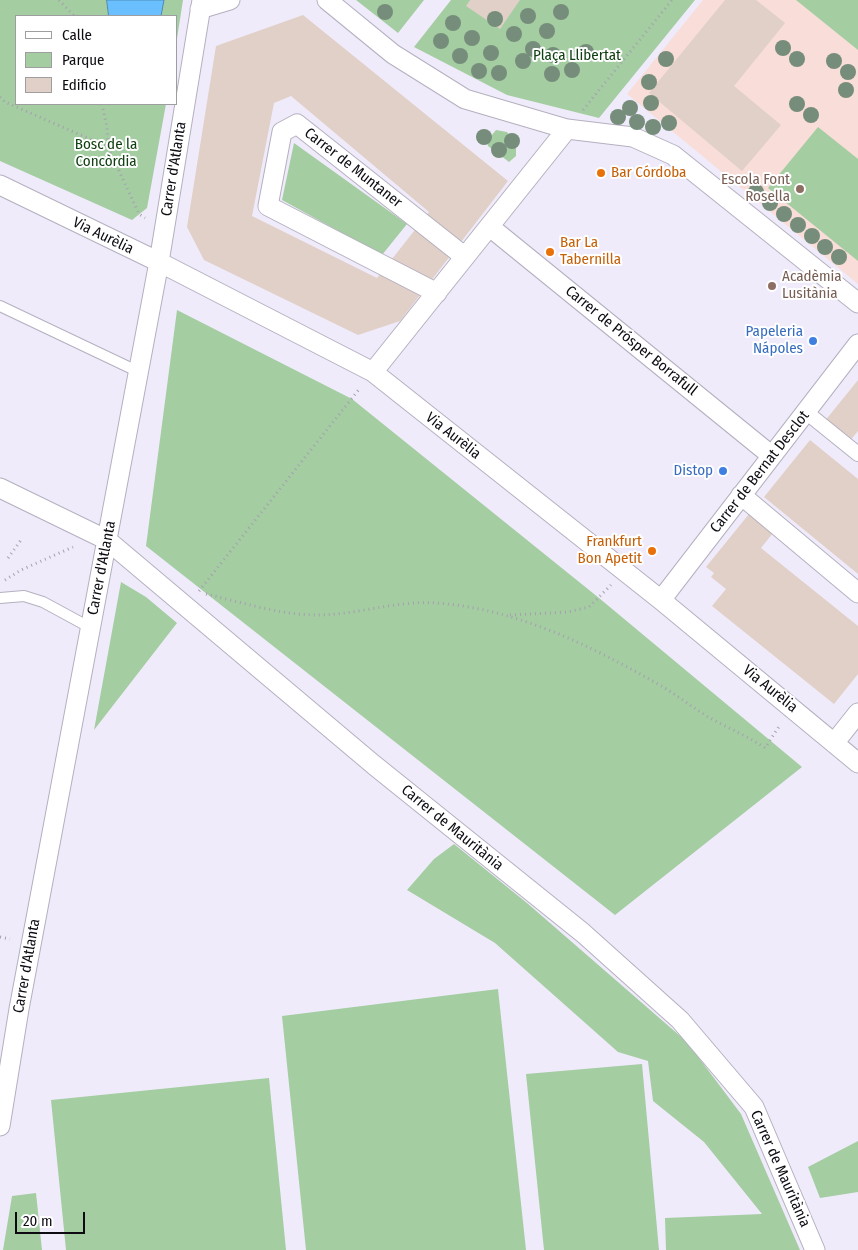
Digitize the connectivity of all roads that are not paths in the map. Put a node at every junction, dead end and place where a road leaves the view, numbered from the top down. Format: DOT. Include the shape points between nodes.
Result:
graph roads {
  1 [pos="230,0"];
  2 [pos="327,0"];
  3 [pos="201,4"];
  4 [pos="567,129"];
  5 [pos="0,185"];
  6 [pos="490,227"];
  7 [pos="465,257"];
  8 [pos="159,262"];
  9 [pos="437,293"];
  10 [pos="858,303"];
  11 [pos="0,306"];
  12 [pos="858,344"];
  13 [pos="139,372"];
  14 [pos="373,372"];
  15 [pos="806,412"];
  16 [pos="858,454"];
  17 [pos="772,456"];
  18 [pos="0,488"];
  19 [pos="741,495"];
  20 [pos="108,540"];
  21 [pos="858,593"];
  22 [pos="0,598"];
  23 [pos="661,600"];
  24 [pos="91,628"];
  25 [pos="858,713"];
  26 [pos="835,742"];
  27 [pos="858,763"];
  28 [pos="0,1126"];
  29 [pos="815,1250"];
  1 -- 3 [label="street, Carrer d'Atlanta"];
  2 -- 4 [label="street" via="393,54 465,99"];
  3 -- 8 [label="street, Carrer d'Atlanta"];
  4 -- 6 [label="street"];
  4 -- 10 [label="street" via="633,137 673,155"];
  5 -- 8 [label="street, Via Aurèlia"];
  6 -- 7 [label="street"];
  6 -- 17 [label="street, Carrer de Prósper Borrafull"];
  7 -- 9 [label="street"];
  7 -- 9 [label="street, Carrer de Muntaner" via="297,124 282,132 268,206"];
  8 -- 13 [label="street, Carrer d'Atlanta"];
  8 -- 14 [label="street, Via Aurèlia"];
  9 -- 14 [label="street"];
  11 -- 13 [label="lane"];
  12 -- 15 [label="street, Carrer de Bernat Desclot"];
  13 -- 20 [label="street, Carrer d'Atlanta"];
  14 -- 23 [label="street, Via Aurèlia"];
  15 -- 16 [label="street"];
  15 -- 17 [label="street, Carrer de Bernat Desclot"];
  17 -- 19 [label="street, Carrer de Bernat Desclot"];
  18 -- 20 [label="street, Carrer de Mauritània"];
  19 -- 21 [label="street"];
  19 -- 23 [label="street, Carrer de Bernat Desclot"];
  20 -- 24 [label="street, Carrer d'Atlanta"];
  20 -- 29 [label="street, Carrer de Mauritània" via="374,765 583,932 680,1020 754,1107"];
  22 -- 24 [label="lane" via="24,596 37,600"];
  23 -- 26 [label="street, Via Aurèlia"];
  24 -- 28 [label="street, Carrer d'Atlanta"];
  25 -- 26 [label="street"];
  26 -- 27 [label="street, Via Aurèlia"];
}
